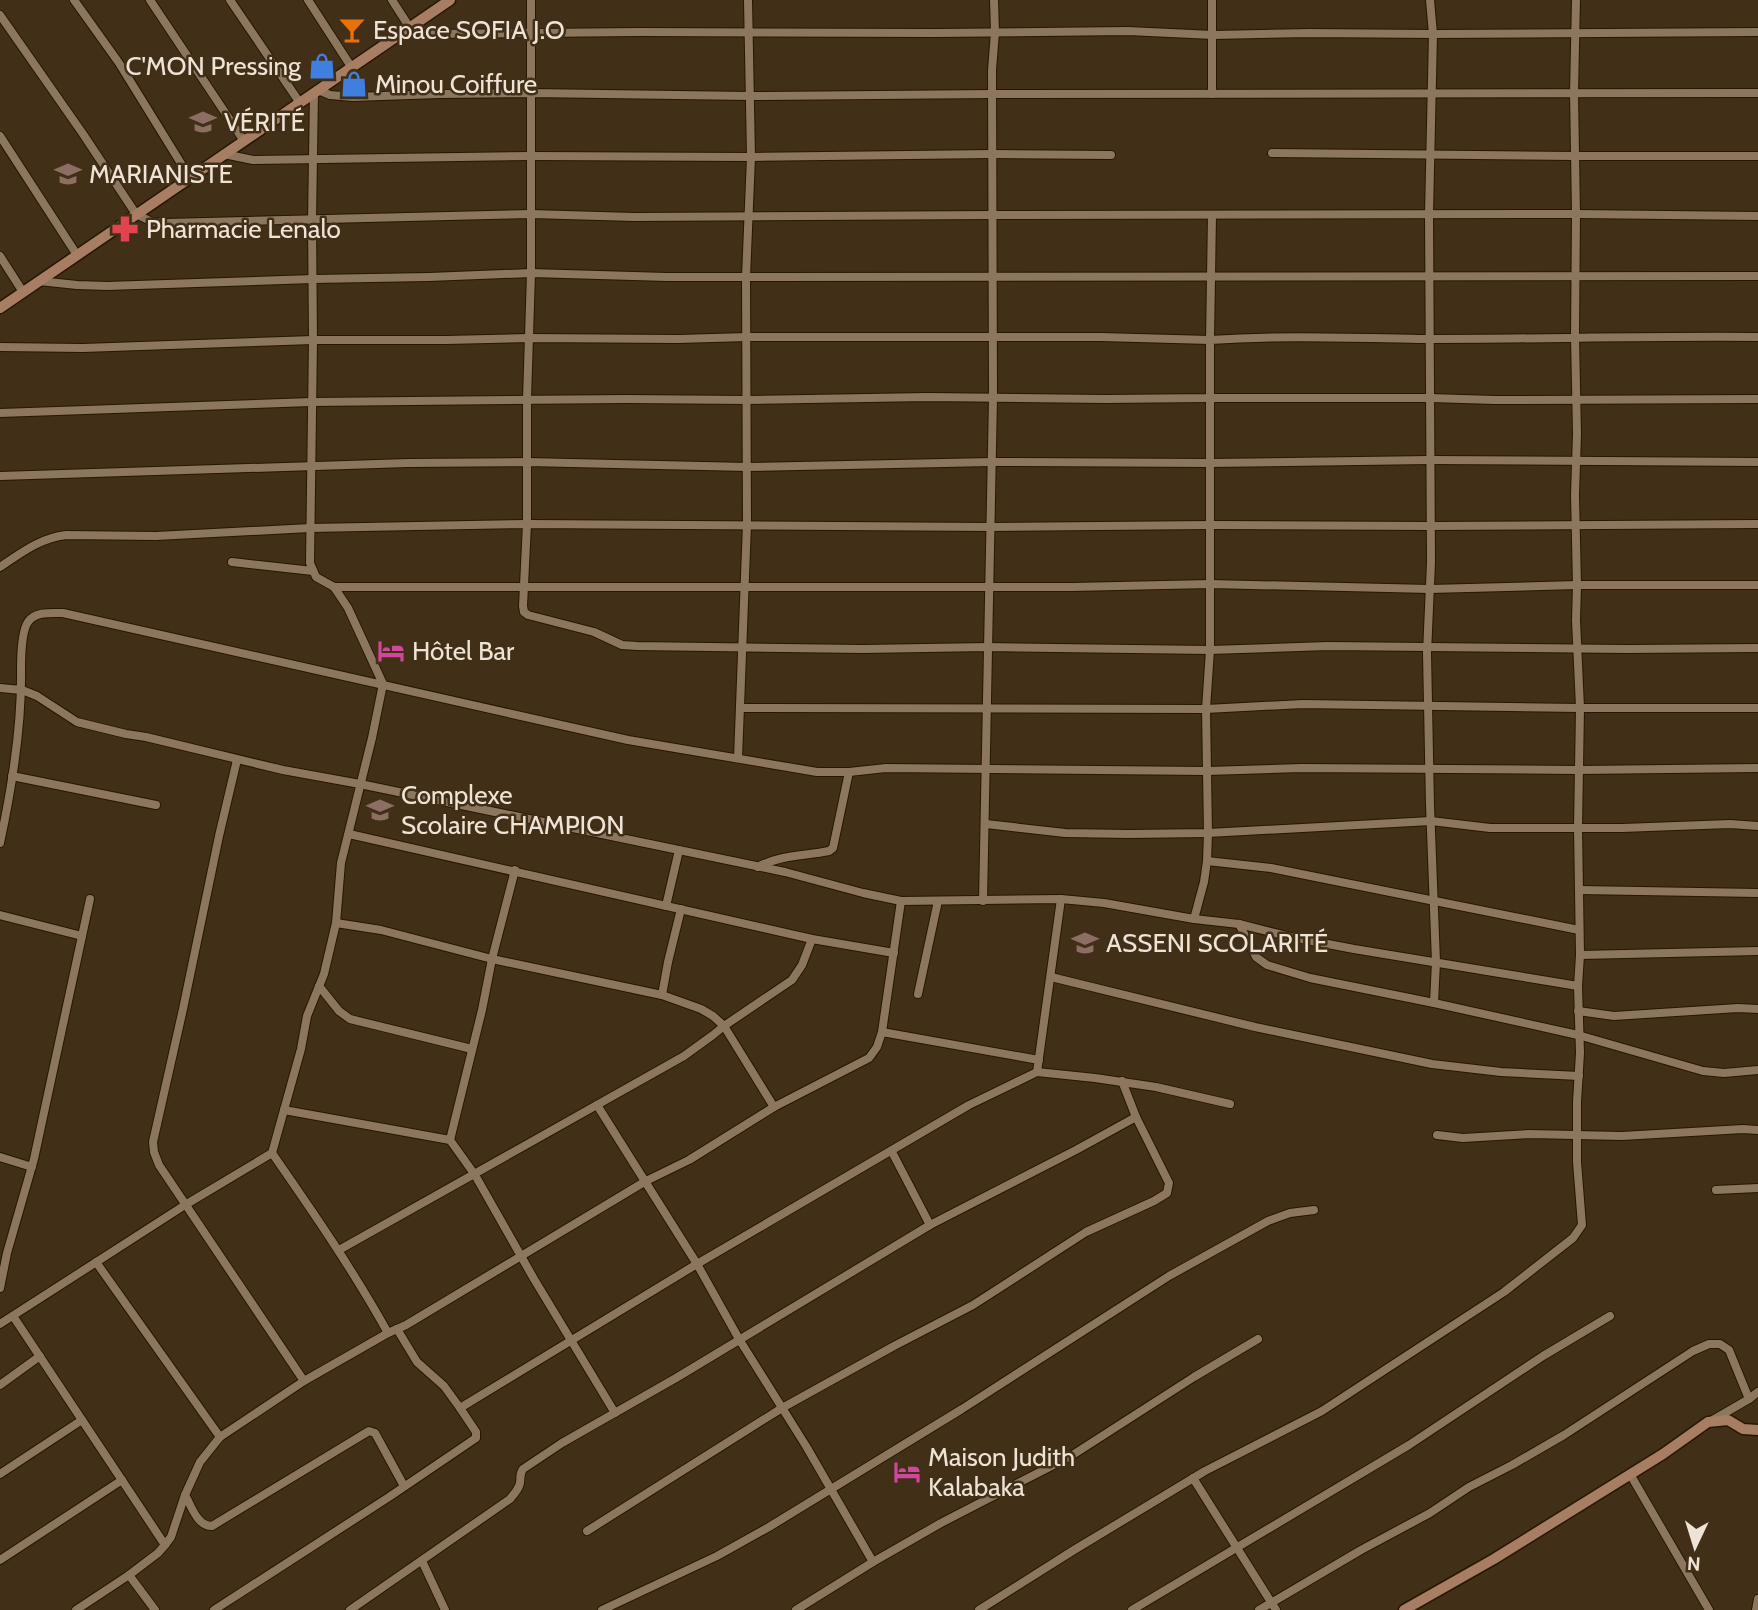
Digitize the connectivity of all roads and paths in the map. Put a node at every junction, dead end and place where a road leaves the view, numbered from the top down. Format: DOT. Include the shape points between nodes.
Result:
graph roads {
  1 [pos="74,0"];
  2 [pos="150,0"];
  3 [pos="230,0"];
  4 [pos="308,0"];
  5 [pos="392,0"];
  6 [pos="450,0"];
  7 [pos="531,0"];
  8 [pos="748,0"];
  9 [pos="994,0"];
  10 [pos="1212,0"];
  11 [pos="1430,0"];
  12 [pos="1576,0"];
  13 [pos="0,15"];
  14 [pos="410,28"];
  15 [pos="748,32"];
  16 [pos="995,32"];
  17 [pos="1576,32"];
  18 [pos="1758,32"];
  19 [pos="531,33"];
  20 [pos="1433,34"];
  21 [pos="1213,35"];
  22 [pos="352,68"];
  23 [pos="316,91"];
  24 [pos="530,93"];
  25 [pos="1574,93"];
  26 [pos="1758,93"];
  27 [pos="993,94"];
  28 [pos="1212,94"];
  29 [pos="1432,94"];
  30 [pos="750,96"];
  31 [pos="300,103"];
  32 [pos="0,136"];
  33 [pos="244,141"];
  34 [pos="1272,153"];
  35 [pos="224,154"];
  36 [pos="992,154"];
  37 [pos="1111,155"];
  38 [pos="1431,155"];
  39 [pos="530,156"];
  40 [pos="1575,156"];
  41 [pos="1758,156"];
  42 [pos="751,157"];
  43 [pos="313,160"];
  44 [pos="190,178"];
  45 [pos="136,214"];
  46 [pos="531,214"];
  47 [pos="1429,214"];
  48 [pos="1576,214"];
  49 [pos="748,215"];
  50 [pos="994,215"];
  51 [pos="1212,215"];
  52 [pos="1758,216"];
  53 [pos="312,220"];
  54 [pos="0,256"];
  55 [pos="77,256"];
  56 [pos="531,274"];
  57 [pos="746,276"];
  58 [pos="993,276"];
  59 [pos="1429,276"];
  60 [pos="1576,276"];
  61 [pos="1758,276"];
  62 [pos="1210,277"];
  63 [pos="313,279"];
  64 [pos="40,281"];
  65 [pos="23,292"];
  66 [pos="0,309"];
  67 [pos="748,337"];
  68 [pos="1575,337"];
  69 [pos="1758,337"];
  70 [pos="529,338"];
  71 [pos="994,338"];
  72 [pos="1430,339"];
  73 [pos="313,340"];
  74 [pos="1210,340"];
  75 [pos="0,347"];
  76 [pos="993,398"];
  77 [pos="1210,398"];
  78 [pos="1430,398"];
  79 [pos="527,399"];
  80 [pos="1576,399"];
  81 [pos="1758,399"];
  82 [pos="748,400"];
  83 [pos="311,402"];
  84 [pos="0,413"];
  85 [pos="1430,460"];
  86 [pos="1576,461"];
  87 [pos="992,462"];
  88 [pos="1758,462"];
  89 [pos="527,463"];
  90 [pos="1209,463"];
  91 [pos="310,467"];
  92 [pos="747,467"];
  93 [pos="0,476"];
  94 [pos="527,524"];
  95 [pos="747,524"];
  96 [pos="1758,524"];
  97 [pos="1210,525"];
  98 [pos="1576,525"];
  99 [pos="1431,526"];
  100 [pos="990,527"];
  101 [pos="310,528"];
  102 [pos="232,562"];
  103 [pos="0,566"];
  104 [pos="313,571"];
  105 [pos="1210,584"];
  106 [pos="1577,585"];
  107 [pos="746,586"];
  108 [pos="1758,586"];
  109 [pos="334,587"];
  110 [pos="524,587"];
  111 [pos="989,587"];
  112 [pos="1430,589"];
  113 [pos="1428,646"];
  114 [pos="742,647"];
  115 [pos="988,647"];
  116 [pos="1578,648"];
  117 [pos="1758,648"];
  118 [pos="1210,650"];
  119 [pos="383,684"];
  120 [pos="0,688"];
  121 [pos="22,690"];
  122 [pos="1427,706"];
  123 [pos="741,708"];
  124 [pos="1580,708"];
  125 [pos="1758,708"];
  126 [pos="988,709"];
  127 [pos="1206,709"];
  128 [pos="738,758"];
  129 [pos="237,760"];
  130 [pos="987,768"];
  131 [pos="1758,768"];
  132 [pos="1429,770"];
  133 [pos="1578,770"];
  134 [pos="1207,771"];
  135 [pos="849,772"];
  136 [pos="12,776"];
  137 [pos="360,784"];
  138 [pos="156,805"];
  139 [pos="1431,821"];
  140 [pos="985,824"];
  141 [pos="1758,826"];
  142 [pos="1578,828"];
  143 [pos="1208,833"];
  144 [pos="349,834"];
  145 [pos="0,843"];
  146 [pos="679,850"];
  147 [pos="1207,860"];
  148 [pos="758,867"];
  149 [pos="515,870"];
  150 [pos="1580,890"];
  151 [pos="1758,893"];
  152 [pos="90,899"];
  153 [pos="1061,899"];
  154 [pos="901,901"];
  155 [pos="938,901"];
  156 [pos="984,901"];
  157 [pos="1433,902"];
  158 [pos="666,906"];
  159 [pos="681,909"];
  160 [pos="0,915"];
  161 [pos="1194,919"];
  162 [pos="336,923"];
  163 [pos="1239,924"];
  164 [pos="1579,930"];
  165 [pos="82,936"];
  166 [pos="812,939"];
  167 [pos="1758,951"];
  168 [pos="894,953"];
  169 [pos="1580,955"];
  170 [pos="492,959"];
  171 [pos="1436,962"];
  172 [pos="1051,976"];
  173 [pos="319,986"];
  174 [pos="1578,986"];
  175 [pos="918,994"];
  176 [pos="662,995"];
  177 [pos="1434,1003"];
  178 [pos="1758,1009"];
  179 [pos="1578,1011"];
  180 [pos="724,1026"];
  181 [pos="882,1031"];
  182 [pos="1578,1035"];
  183 [pos="472,1049"];
  184 [pos="1039,1060"];
  185 [pos="1758,1070"];
  186 [pos="1037,1072"];
  187 [pos="1579,1076"];
  188 [pos="1122,1081"];
  189 [pos="1230,1104"];
  190 [pos="597,1105"];
  191 [pos="775,1107"];
  192 [pos="284,1110"];
  193 [pos="1136,1117"];
  194 [pos="1758,1130"];
  195 [pos="1437,1135"];
  196 [pos="1578,1136"];
  197 [pos="450,1140"];
  198 [pos="892,1152"];
  199 [pos="272,1153"];
  200 [pos="0,1157"];
  201 [pos="32,1167"];
  202 [pos="475,1175"];
  203 [pos="646,1181"];
  204 [pos="1758,1188"];
  205 [pos="1716,1190"];
  206 [pos="185,1205"];
  207 [pos="1314,1210"];
  208 [pos="930,1225"];
  209 [pos="339,1250"];
  210 [pos="521,1257"];
  211 [pos="96,1262"];
  212 [pos="698,1264"];
  213 [pos="0,1288"];
  214 [pos="13,1316"];
  215 [pos="1610,1316"];
  216 [pos="0,1324"];
  217 [pos="392,1331"];
  218 [pos="739,1339"];
  219 [pos="1258,1339"];
  220 [pos="571,1342"];
  221 [pos="40,1356"];
  222 [pos="304,1381"];
  223 [pos="0,1385"];
  224 [pos="1758,1392"];
  225 [pos="1749,1399"];
  226 [pos="460,1408"];
  227 [pos="782,1408"];
  228 [pos="615,1413"];
  229 [pos="82,1420"];
  230 [pos="1708,1422"];
  231 [pos="1758,1430"];
  232 [pos="220,1437"];
  233 [pos="0,1474"];
  234 [pos="1629,1474"];
  235 [pos="1193,1478"];
  236 [pos="122,1480"];
  237 [pos="404,1486"];
  238 [pos="831,1489"];
  239 [pos="185,1495"];
  240 [pos="587,1531"];
  241 [pos="165,1545"];
  242 [pos="1237,1547"];
  243 [pos="0,1560"];
  244 [pos="422,1561"];
  245 [pos="873,1562"];
  246 [pos="129,1575"];
  247 [pos="1758,1599"];
  248 [pos="1274,1606"];
  249 [pos="76,1610"];
  250 [pos="155,1610"];
  251 [pos="214,1610"];
  252 [pos="350,1610"];
  253 [pos="445,1610"];
  254 [pos="602,1610"];
  255 [pos="796,1610"];
  256 [pos="979,1610"];
  257 [pos="1132,1610"];
  258 [pos="1259,1610"];
  259 [pos="1404,1610"];
  260 [pos="1709,1610"];
  261 [pos="1756,1610"];
  1 -- 44 [label="street"];
  2 -- 33 [label="street"];
  3 -- 31 [label="street"];
  4 -- 22 [label="street"];
  5 -- 14 [label="street"];
  6 -- 14 [label="main road"];
  7 -- 19 [label="street"];
  8 -- 15 [label="street"];
  9 -- 16 [label="street"];
  10 -- 21 [label="street"];
  11 -- 20 [label="street"];
  12 -- 17 [label="street"];
  13 -- 45 [label="street"];
  14 -- 19 [label="street" via="426,34"];
  14 -- 22 [label="main road"];
  15 -- 16 [label="street"];
  15 -- 19 [label="street"];
  15 -- 30 [label="street"];
  16 -- 21 [label="street"];
  16 -- 27 [label="street"];
  17 -- 18 [label="street"];
  17 -- 20 [label="street"];
  17 -- 25 [label="street"];
  19 -- 24 [label="street"];
  20 -- 21 [label="street"];
  20 -- 29 [label="street"];
  21 -- 28 [label="street"];
  22 -- 23 [label="main road"];
  23 -- 24 [label="street" via="353,97"];
  23 -- 31 [label="main road"];
  23 -- 43 [label="street"];
  24 -- 30 [label="street"];
  24 -- 39 [label="street"];
  25 -- 26 [label="street"];
  25 -- 29 [label="street"];
  25 -- 40 [label="street"];
  27 -- 28 [label="street"];
  27 -- 30 [label="street"];
  27 -- 36 [label="street"];
  28 -- 29 [label="street"];
  29 -- 38 [label="street"];
  30 -- 42 [label="street"];
  31 -- 33 [label="main road"];
  32 -- 55 [label="street"];
  33 -- 35 [label="main road"];
  34 -- 38 [label="street"];
  35 -- 43 [label="street" via="253,160"];
  35 -- 44 [label="main road"];
  36 -- 37 [label="street"];
  36 -- 42 [label="street"];
  36 -- 50 [label="street"];
  38 -- 40 [label="street"];
  38 -- 47 [label="street"];
  39 -- 42 [label="street"];
  39 -- 43 [label="street"];
  39 -- 46 [label="street"];
  40 -- 41 [label="street"];
  40 -- 48 [label="street"];
  42 -- 49 [label="street"];
  43 -- 53 [label="street"];
  44 -- 45 [label="main road"];
  45 -- 53 [label="street" via="166,223"];
  45 -- 55 [label="main road"];
  46 -- 49 [label="street"];
  46 -- 53 [label="street"];
  46 -- 56 [label="street"];
  47 -- 48 [label="street"];
  47 -- 51 [label="street"];
  47 -- 59 [label="street"];
  48 -- 52 [label="street"];
  48 -- 60 [label="street"];
  49 -- 50 [label="street"];
  49 -- 57 [label="street"];
  50 -- 51 [label="street"];
  50 -- 58 [label="street"];
  51 -- 62 [label="street"];
  53 -- 63 [label="street"];
  54 -- 65 [label="street"];
  55 -- 64 [label="main road"];
  56 -- 57 [label="street"];
  56 -- 63 [label="street"];
  56 -- 70 [label="street"];
  57 -- 58 [label="street"];
  57 -- 67 [label="street"];
  58 -- 62 [label="street"];
  58 -- 71 [label="street"];
  59 -- 60 [label="street"];
  59 -- 62 [label="street"];
  59 -- 72 [label="street"];
  60 -- 61 [label="street"];
  60 -- 68 [label="street"];
  62 -- 74 [label="street"];
  63 -- 64 [label="street" via="107,286"];
  63 -- 73 [label="street"];
  64 -- 65 [label="main road"];
  65 -- 66 [label="main road"];
  67 -- 70 [label="street"];
  67 -- 71 [label="street"];
  67 -- 82 [label="street"];
  68 -- 69 [label="street"];
  68 -- 72 [label="street"];
  68 -- 80 [label="street"];
  70 -- 73 [label="street"];
  70 -- 79 [label="street"];
  71 -- 74 [label="street"];
  71 -- 76 [label="street"];
  72 -- 74 [label="street"];
  72 -- 78 [label="street"];
  73 -- 75 [label="street"];
  73 -- 83 [label="street"];
  74 -- 77 [label="street"];
  76 -- 77 [label="street"];
  76 -- 82 [label="street"];
  76 -- 87 [label="street"];
  77 -- 78 [label="street"];
  77 -- 90 [label="street"];
  78 -- 80 [label="street"];
  78 -- 85 [label="street"];
  79 -- 82 [label="street"];
  79 -- 83 [label="street"];
  79 -- 89 [label="street"];
  80 -- 81 [label="street"];
  80 -- 86 [label="street"];
  82 -- 92 [label="street"];
  83 -- 84 [label="street"];
  83 -- 91 [label="street"];
  85 -- 86 [label="street"];
  85 -- 90 [label="street"];
  85 -- 99 [label="street"];
  86 -- 88 [label="street"];
  86 -- 98 [label="street"];
  87 -- 90 [label="street"];
  87 -- 92 [label="street"];
  87 -- 100 [label="street"];
  89 -- 91 [label="street"];
  89 -- 92 [label="street"];
  89 -- 94 [label="street"];
  90 -- 97 [label="street"];
  91 -- 93 [label="street"];
  91 -- 101 [label="street"];
  92 -- 95 [label="street"];
  94 -- 95 [label="street"];
  94 -- 101 [label="street"];
  94 -- 110 [label="street"];
  95 -- 100 [label="street"];
  95 -- 107 [label="street"];
  96 -- 98 [label="street"];
  97 -- 99 [label="street"];
  97 -- 100 [label="street"];
  97 -- 105 [label="street"];
  98 -- 99 [label="street"];
  98 -- 106 [label="street"];
  99 -- 112 [label="street"];
  100 -- 111 [label="street"];
  101 -- 103 [label="street" via="53,536"];
  101 -- 104 [label="street"];
  102 -- 104 [label="street"];
  104 -- 109 [label="street"];
  105 -- 111 [label="street"];
  105 -- 112 [label="street"];
  105 -- 118 [label="street"];
  106 -- 108 [label="street"];
  106 -- 112 [label="street"];
  106 -- 116 [label="street"];
  107 -- 110 [label="street"];
  107 -- 111 [label="street"];
  107 -- 114 [label="street"];
  109 -- 110 [label="street"];
  109 -- 119 [label="street"];
  110 -- 114 [label="street" via="527,615 594,632 622,645"];
  111 -- 115 [label="street"];
  112 -- 113 [label="street"];
  113 -- 116 [label="street"];
  113 -- 118 [label="street"];
  113 -- 122 [label="street"];
  114 -- 115 [label="street"];
  114 -- 123 [label="street"];
  115 -- 118 [label="street"];
  115 -- 126 [label="street"];
  116 -- 117 [label="street"];
  116 -- 124 [label="street"];
  118 -- 127 [label="street"];
  119 -- 121 [label="street" via="49,612 27,622"];
  119 -- 128 [label="street" via="628,740"];
  119 -- 137 [label="street"];
  120 -- 121 [label="street"];
  121 -- 129 [label="street" via="78,722"];
  121 -- 136 [label="street"];
  122 -- 124 [label="street"];
  122 -- 127 [label="street" via="1303,704"];
  122 -- 132 [label="street"];
  123 -- 126 [label="street"];
  123 -- 128 [label="street"];
  124 -- 125 [label="street"];
  124 -- 133 [label="street"];
  126 -- 127 [label="street"];
  126 -- 130 [label="street"];
  127 -- 134 [label="street"];
  128 -- 135 [label="street" via="802,770"];
  129 -- 137 [label="street"];
  129 -- 206 [label="street" via="153,1142 159,1165"];
  130 -- 134 [label="street"];
  130 -- 135 [label="street"];
  130 -- 140 [label="street"];
  131 -- 133 [label="street"];
  132 -- 133 [label="street"];
  132 -- 134 [label="street"];
  132 -- 139 [label="street"];
  133 -- 142 [label="street"];
  134 -- 143 [label="street"];
  135 -- 148 [label="street" via="833,848"];
  136 -- 138 [label="street"];
  136 -- 145 [label="street"];
  137 -- 144 [label="street"];
  137 -- 146 [label="street"];
  139 -- 142 [label="street" via="1490,828"];
  139 -- 143 [label="street"];
  139 -- 157 [label="street"];
  140 -- 143 [label="street" via="1065,832"];
  140 -- 156 [label="street"];
  141 -- 142 [label="street"];
  142 -- 150 [label="street"];
  143 -- 147 [label="street"];
  144 -- 149 [label="street"];
  144 -- 162 [label="street" via="341,863"];
  146 -- 148 [label="street"];
  146 -- 158 [label="street"];
  147 -- 157 [label="street"];
  147 -- 161 [label="street"];
  148 -- 154 [label="street"];
  149 -- 158 [label="street"];
  149 -- 170 [label="street"];
  150 -- 151 [label="street"];
  150 -- 164 [label="street"];
  152 -- 165 [label="street"];
  153 -- 156 [label="street"];
  153 -- 161 [label="street"];
  153 -- 172 [label="street"];
  154 -- 155 [label="street"];
  154 -- 168 [label="street"];
  155 -- 156 [label="street"];
  155 -- 175 [label="street"];
  157 -- 164 [label="street"];
  157 -- 171 [label="street"];
  158 -- 159 [label="street"];
  159 -- 166 [label="street"];
  159 -- 176 [label="street"];
  160 -- 165 [label="street"];
  161 -- 163 [label="street"];
  162 -- 170 [label="street"];
  162 -- 173 [label="street"];
  163 -- 171 [label="street"];
  163 -- 177 [label="street" via="1256,957 1266,965"];
  164 -- 169 [label="street"];
  165 -- 201 [label="street"];
  166 -- 168 [label="street"];
  166 -- 180 [label="street" via="792,980"];
  167 -- 169 [label="street"];
  168 -- 181 [label="street"];
  169 -- 174 [label="street"];
  170 -- 176 [label="street"];
  170 -- 183 [label="street"];
  171 -- 174 [label="street"];
  171 -- 177 [label="street"];
  172 -- 184 [label="street"];
  172 -- 187 [label="street" via="1432,1065"];
  173 -- 183 [label="street" via="350,1019"];
  173 -- 192 [label="street"];
  174 -- 179 [label="street"];
  176 -- 180 [label="street" via="701,1009"];
  177 -- 182 [label="street"];
  178 -- 179 [label="street" via="1614,1016"];
  179 -- 182 [label="street"];
  180 -- 190 [label="street" via="662,1070"];
  180 -- 191 [label="street"];
  181 -- 184 [label="street"];
  181 -- 191 [label="street" via="869,1058"];
  182 -- 185 [label="street" via="1703,1071"];
  182 -- 187 [label="street"];
  183 -- 197 [label="street"];
  184 -- 186 [label="street"];
  186 -- 188 [label="street"];
  186 -- 198 [label="street" via="969,1105"];
  187 -- 196 [label="street"];
  188 -- 189 [label="street"];
  188 -- 193 [label="street"];
  190 -- 202 [label="street"];
  190 -- 203 [label="street"];
  191 -- 203 [label="street"];
  192 -- 197 [label="street"];
  192 -- 199 [label="street"];
  193 -- 208 [label="street"];
  193 -- 227 [label="street" via="1169,1183 1167,1193 1086,1232 973,1305"];
  194 -- 196 [label="street"];
  195 -- 196 [label="street"];
  196 -- 235 [label="street" via="1582,1226 1573,1238 1504,1292 1322,1411"];
  197 -- 202 [label="street"];
  198 -- 208 [label="street"];
  198 -- 212 [label="street"];
  199 -- 206 [label="street"];
  199 -- 209 [label="street"];
  200 -- 201 [label="street"];
  201 -- 213 [label="street"];
  202 -- 209 [label="street"];
  202 -- 210 [label="street"];
  203 -- 210 [label="street"];
  203 -- 212 [label="street"];
  204 -- 205 [label="street"];
  206 -- 211 [label="street"];
  206 -- 222 [label="street"];
  207 -- 238 [label="street" via="1268,1221 1169,1276"];
  208 -- 218 [label="street"];
  209 -- 217 [label="street"];
  210 -- 217 [label="street"];
  210 -- 220 [label="street"];
  211 -- 214 [label="street"];
  211 -- 232 [label="street"];
  212 -- 218 [label="street"];
  212 -- 220 [label="street"];
  214 -- 216 [label="street"];
  214 -- 221 [label="street"];
  215 -- 242 [label="street" via="1409,1445"];
  217 -- 222 [label="street"];
  217 -- 226 [label="street"];
  218 -- 227 [label="street"];
  218 -- 228 [label="street"];
  219 -- 245 [label="street" via="1071,1456"];
  220 -- 226 [label="street"];
  220 -- 228 [label="street"];
  221 -- 223 [label="street"];
  221 -- 229 [label="street"];
  222 -- 232 [label="street"];
  224 -- 225 [label="street"];
  225 -- 230 [label="street"];
  225 -- 248 [label="street" via="1729,1350 1720,1343 1693,1351 1553,1441 1360,1550"];
  226 -- 237 [label="street" via="476,1438"];
  227 -- 238 [label="street"];
  227 -- 240 [label="street"];
  228 -- 244 [label="street" via="523,1469 510,1499"];
  229 -- 233 [label="street"];
  229 -- 236 [label="street"];
  230 -- 231 [label="main road" via="1728,1420 1743,1429"];
  230 -- 234 [label="main road"];
  232 -- 239 [label="street" via="200,1462"];
  234 -- 259 [label="main road"];
  234 -- 260 [label="street"];
  235 -- 242 [label="street"];
  235 -- 256 [label="street"];
  236 -- 241 [label="street"];
  236 -- 243 [label="street"];
  237 -- 239 [label="street" via="375,1433 369,1431 212,1526 201,1524"];
  237 -- 251 [label="street"];
  238 -- 245 [label="street"];
  238 -- 254 [label="street" via="717,1556"];
  239 -- 241 [label="street"];
  241 -- 246 [label="street"];
  242 -- 248 [label="street"];
  242 -- 257 [label="street"];
  244 -- 252 [label="street"];
  244 -- 253 [label="street"];
  245 -- 255 [label="street"];
  246 -- 249 [label="street"];
  246 -- 250 [label="street"];
  247 -- 261 [label="street"];
  248 -- 258 [label="street"];
}
